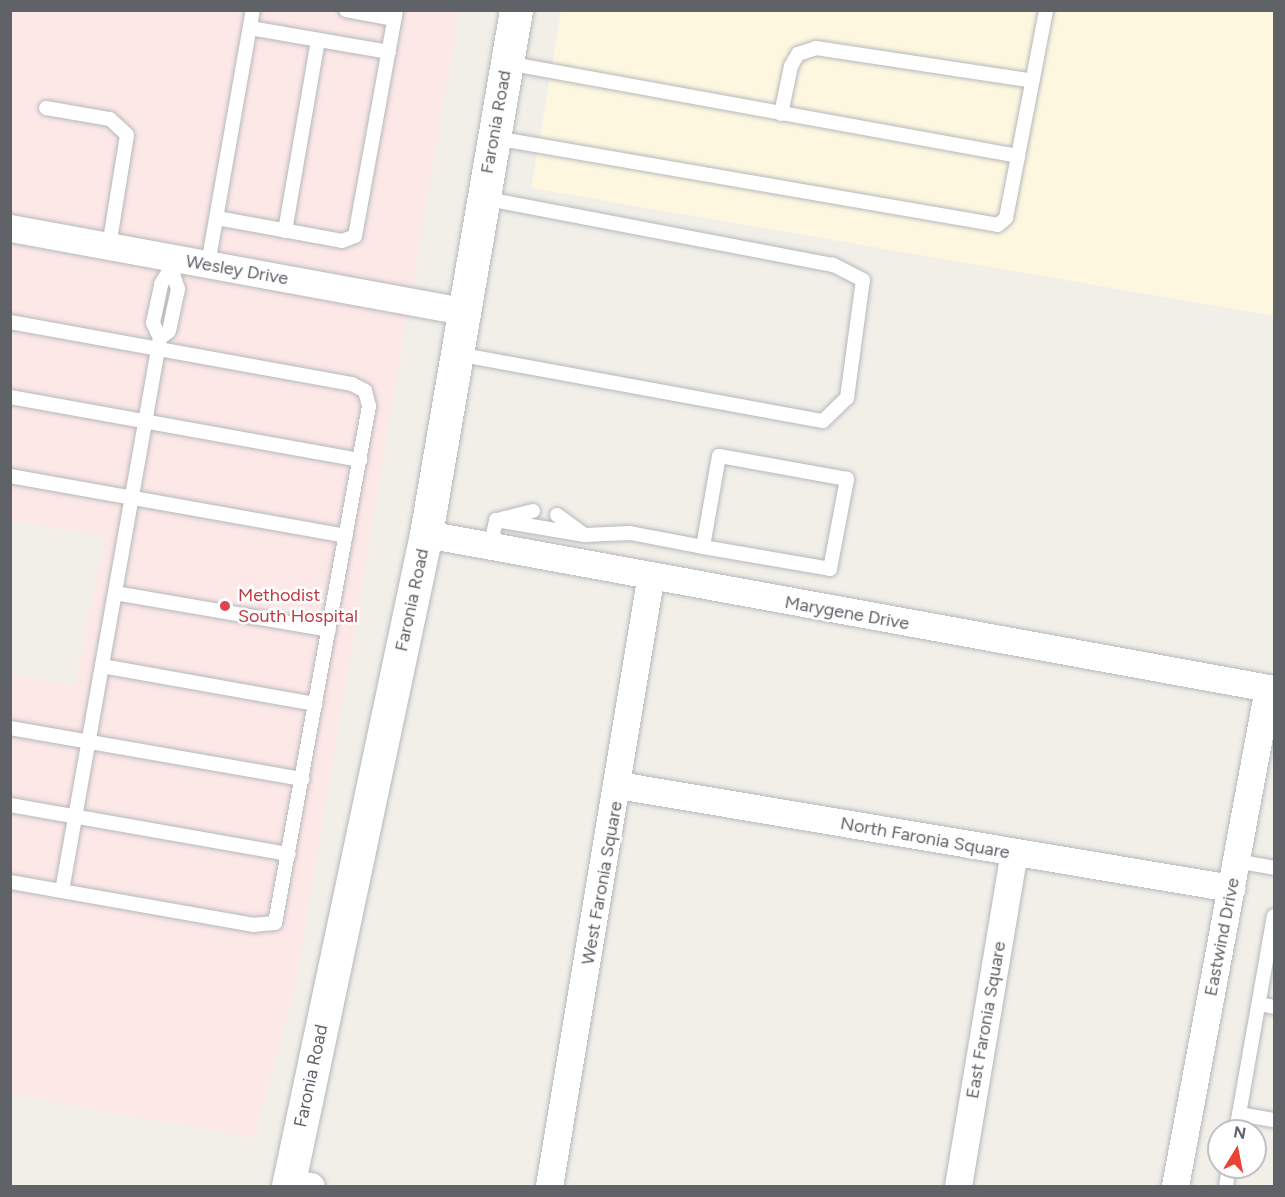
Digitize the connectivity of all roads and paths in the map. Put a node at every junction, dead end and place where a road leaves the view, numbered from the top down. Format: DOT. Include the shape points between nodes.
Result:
graph roads {
  1 [pos="253,10"];
  2 [pos="346,10"];
  3 [pos="516,10"];
  4 [pos="1046,10"];
  5 [pos="395,15"];
  6 [pos="250,28"];
  7 [pos="318,40"];
  8 [pos="389,52"];
  9 [pos="507,63"];
  10 [pos="1033,81"];
  11 [pos="46,108"];
  12 [pos="781,114"];
  13 [pos="493,138"];
  14 [pos="1018,156"];
  15 [pos="483,198"];
  16 [pos="217,218"];
  17 [pos="10,228"];
  18 [pos="285,231"];
  19 [pos="109,246"];
  20 [pos="208,264"];
  21 [pos="174,265"];
  22 [pos="464,311"];
  23 [pos="10,322"];
  24 [pos="159,343"];
  25 [pos="457,354"];
  26 [pos="10,397"];
  27 [pos="145,422"];
  28 [pos="360,460"];
  29 [pos="10,476"];
  30 [pos="132,498"];
  31 [pos="533,511"];
  32 [pos="557,515"];
  33 [pos="496,520"];
  34 [pos="426,534"];
  35 [pos="585,535"];
  36 [pos="346,536"];
  37 [pos="490,547"];
  38 [pos="703,547"];
  39 [pos="650,579"];
  40 [pos="115,593"];
  41 [pos="329,630"];
  42 [pos="102,666"];
  43 [pos="1268,688"];
  44 [pos="316,704"];
  45 [pos="10,728"];
  46 [pos="88,741"];
  47 [pos="303,779"];
  48 [pos="618,785"];
  49 [pos="10,805"];
  50 [pos="75,816"];
  51 [pos="290,854"];
  52 [pos="1014,854"];
  53 [pos="1236,861"];
  54 [pos="1275,868"];
  55 [pos="10,882"];
  56 [pos="1232,888"];
  57 [pos="62,891"];
  58 [pos="1274,922"];
  59 [pos="1259,1004"];
  60 [pos="1275,1007"];
  61 [pos="1239,1114"];
  62 [pos="1238,1119"];
  63 [pos="1275,1120"];
  64 [pos="296,1185"];
  65 [pos="549,1186"];
  66 [pos="958,1186"];
  67 [pos="1175,1186"];
  1 -- 6 [label="lane"];
  2 -- 5 [label="lane"];
  3 -- 9 [label="street, Faronia Road"];
  4 -- 10 [label="lane"];
  5 -- 8 [label="lane"];
  6 -- 7 [label="lane"];
  6 -- 16 [label="lane"];
  7 -- 8 [label="lane"];
  7 -- 18 [label="lane"];
  8 -- 18 [label="lane" via="357,233 346,241"];
  9 -- 12 [label="lane"];
  9 -- 13 [label="street, Faronia Road"];
  10 -- 12 [label="lane" via="816,48 798,54 791,66"];
  10 -- 14 [label="lane"];
  11 -- 19 [label="lane" via="110,120 127,135"];
  12 -- 14 [label="lane"];
  13 -- 14 [label="lane" via="998,225 1006,218"];
  13 -- 15 [label="street, Faronia Road"];
  15 -- 22 [label="street, Faronia Road"];
  15 -- 25 [label="lane" via="833,265 863,280 847,398 834,416 823,421"];
  16 -- 18 [label="lane"];
  16 -- 20 [label="lane"];
  17 -- 19 [label="street, Wesley Drive"];
  19 -- 21 [label="street, Wesley Drive"];
  20 -- 21 [label="street, Wesley Drive"];
  20 -- 22 [label="street, Wesley Drive"];
  21 -- 24 [label="lane" via="178,290 169,331"];
  22 -- 25 [label="street, Faronia Road"];
  23 -- 24 [label="lane"];
  24 -- 27 [label="lane"];
  24 -- 28 [label="lane" via="359,386 369,406"];
  25 -- 34 [label="street, Faronia Road"];
  26 -- 27 [label="lane"];
  27 -- 28 [label="lane"];
  27 -- 30 [label="lane"];
  28 -- 36 [label="lane"];
  29 -- 30 [label="lane"];
  30 -- 36 [label="lane"];
  30 -- 40 [label="lane"];
  31 -- 33 [label="lane"];
  32 -- 35 [label="lane"];
  33 -- 35 [label="lane"];
  33 -- 37 [label="lane"];
  34 -- 37 [label="street, Marygene Drive"];
  34 -- 64 [label="street, Faronia Road"];
  35 -- 38 [label="lane" via="630,533"];
  36 -- 41 [label="lane"];
  37 -- 39 [label="street, Marygene Drive"];
  38 -- 38 [label="lane" via="830,569 847,478 718,456"];
  39 -- 43 [label="street, Marygene Drive"];
  39 -- 48 [label="street, West Faronia Square"];
  40 -- 41 [label="lane"];
  40 -- 42 [label="lane"];
  41 -- 44 [label="lane"];
  42 -- 44 [label="lane"];
  42 -- 46 [label="lane"];
  43 -- 53 [label="street, Eastwind Drive"];
  44 -- 47 [label="lane"];
  45 -- 46 [label="lane"];
  46 -- 47 [label="lane"];
  46 -- 50 [label="lane"];
  47 -- 51 [label="lane"];
  48 -- 52 [label="street, North Faronia Square"];
  48 -- 65 [label="street, West Faronia Square"];
  49 -- 50 [label="lane"];
  50 -- 51 [label="lane"];
  50 -- 57 [label="lane"];
  51 -- 57 [label="lane" via="278,916 268,926"];
  52 -- 56 [label="street, North Faronia Square"];
  52 -- 66 [label="street, East Faronia Square"];
  53 -- 54 [label="lane"];
  53 -- 56 [label="street, Eastwind Drive"];
  55 -- 57 [label="lane"];
  56 -- 67 [label="street, Eastwind Drive"];
  58 -- 59 [label="lane"];
  59 -- 60 [label="lane"];
  59 -- 61 [label="lane"];
  61 -- 62 [label="lane"];
  61 -- 63 [label="lane"];
}
